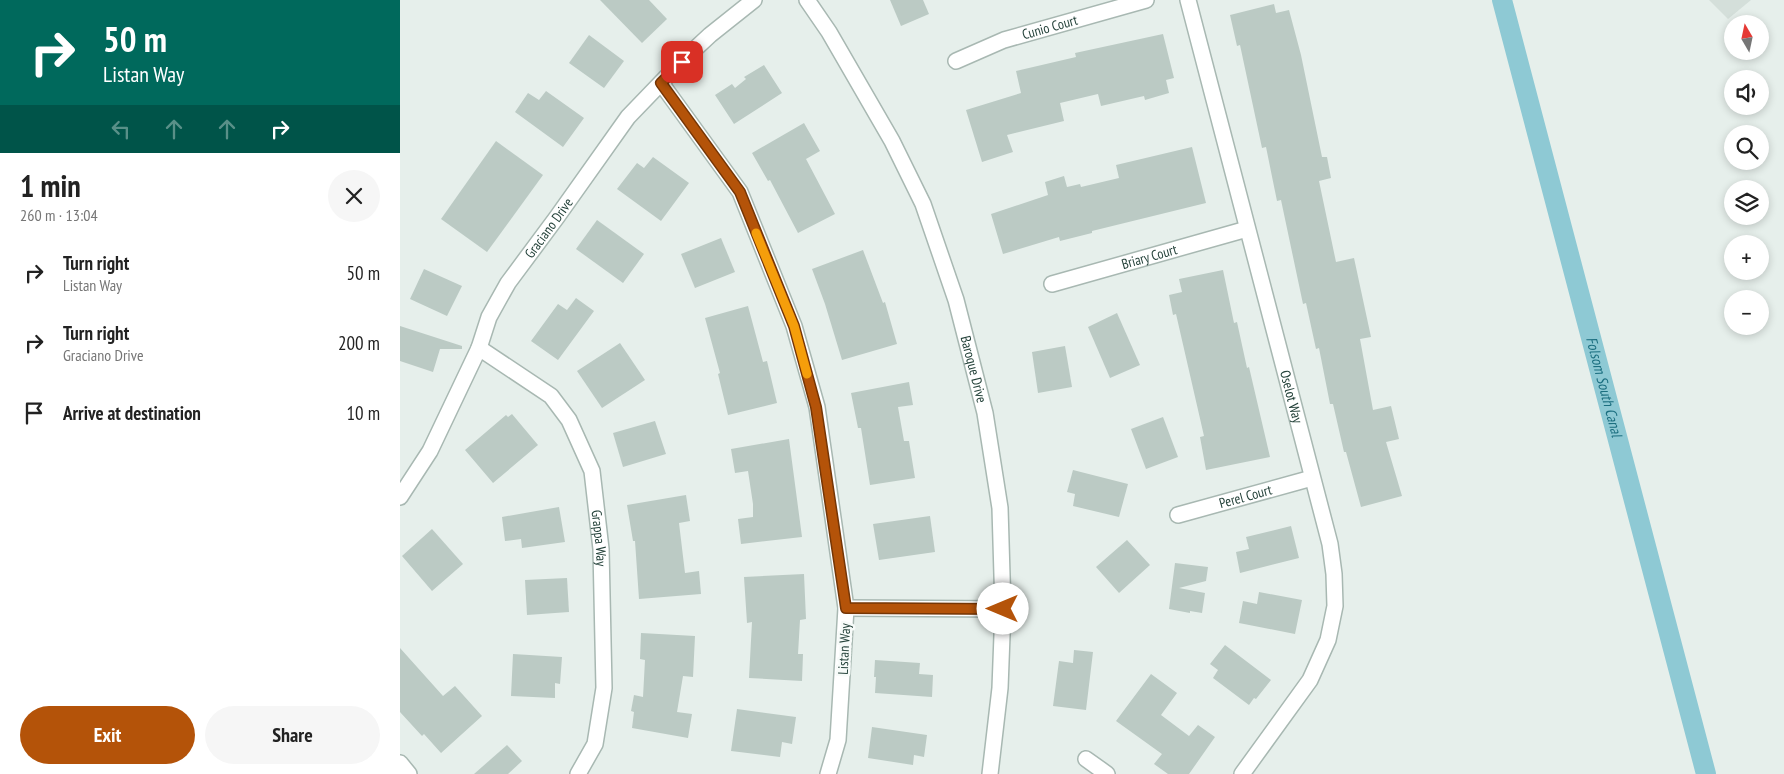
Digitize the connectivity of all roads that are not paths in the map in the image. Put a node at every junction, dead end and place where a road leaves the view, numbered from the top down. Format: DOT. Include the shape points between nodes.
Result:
graph roads {
  1 [pos="754,0"];
  2 [pos="807,0"];
  3 [pos="1146,0"];
  4 [pos="1188,0"];
  5 [pos="956,61"];
  6 [pos="661,83"];
  7 [pos="1247,229"];
  8 [pos="1052,284"];
  9 [pos="479,348"];
  10 [pos="1312,478"];
  11 [pos="400,497"];
  12 [pos="1178,515"];
  13 [pos="846,608"];
  14 [pos="1003,609"];
  15 [pos="1086,758"];
  16 [pos="400,763"];
  17 [pos="410,774"];
  18 [pos="578,774"];
  19 [pos="828,774"];
  20 [pos="990,774"];
  21 [pos="1107,774"];
  22 [pos="1242,774"];
  1 -- 6 [label="street, Graciano Drive" via="710,35"];
  2 -- 14 [label="street, Baroque Drive" via="829,32 924,204 956,300 985,413 1000,508"];
  3 -- 5 [label="street, Cunio Court" via="1004,40"];
  4 -- 7 [label="street, Oselot Way"];
  6 -- 9 [label="street, Graciano Drive" via="628,117 508,283 490,317"];
  6 -- 13 [label="street, Listan Way" via="740,192 794,326 816,407"];
  7 -- 8 [label="street, Briary Court"];
  7 -- 10 [label="street, Oselot Way"];
  9 -- 11 [label="street, Graciano Drive" via="430,451"];
  9 -- 18 [label="street, Grappa Way" via="551,396 569,420 592,471 601,549 604,688 595,744"];
  10 -- 12 [label="street, Perel Court"];
  10 -- 22 [label="street, Oselot Way" via="1330,544 1334,574 1335,606 1328,640 1310,680"];
  13 -- 14 [label="street"];
  13 -- 19 [label="street, Listan Way" via="838,740"];
  14 -- 20 [label="street, Baroque Drive" via="1000,688"];
  15 -- 21 [label="street"];
  16 -- 17 [label="street"];
}
